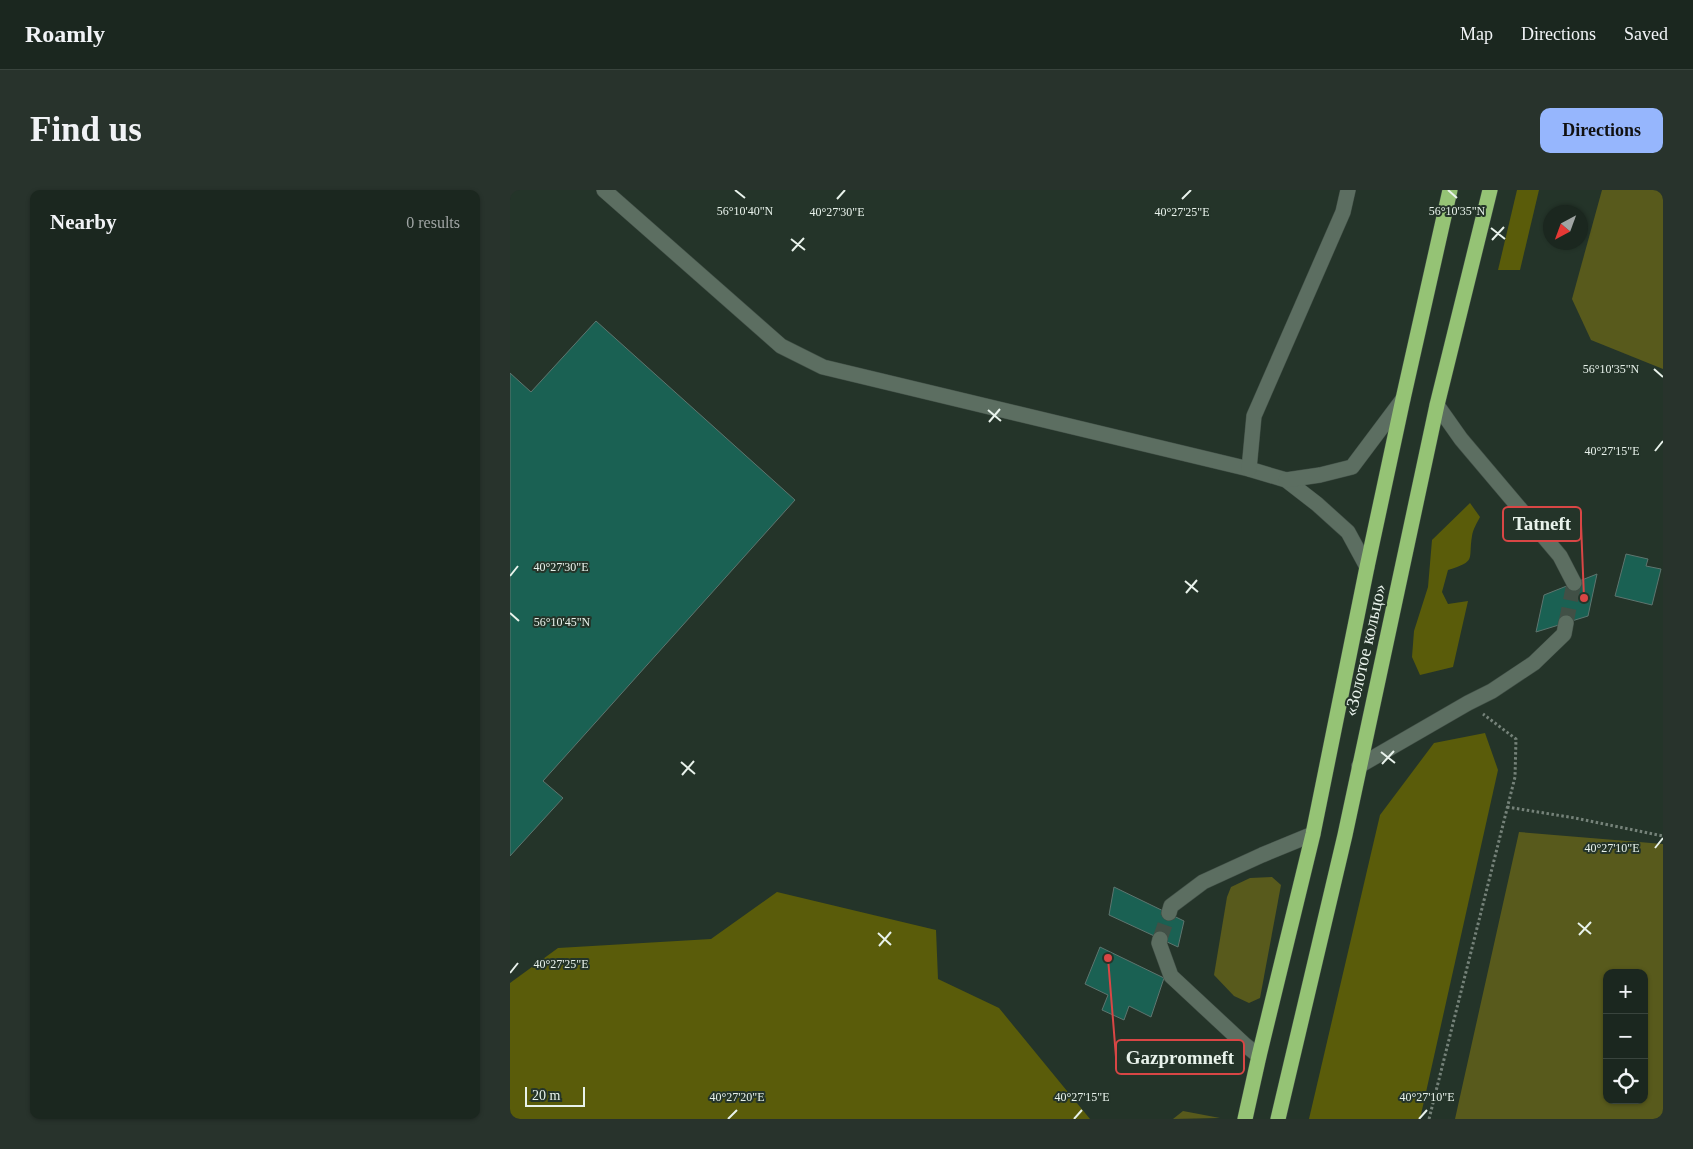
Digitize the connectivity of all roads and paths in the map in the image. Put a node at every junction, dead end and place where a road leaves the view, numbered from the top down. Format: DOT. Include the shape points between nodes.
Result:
graph roads {
  1 [pos="604,190"];
  2 [pos="1348,190"];
  3 [pos="1450,190"];
  4 [pos="1490,190"];
  5 [pos="1403,399"];
  6 [pos="1437,405"];
  7 [pos="1249,469"];
  8 [pos="1286,480"];
  9 [pos="1367,567"];
  10 [pos="1574,583"];
  11 [pos="1566,623"];
  12 [pos="1468,702"];
  13 [pos="1359,766"];
  14 [pos="1507,807"];
  15 [pos="1313,834"];
  16 [pos="1663,836"];
  17 [pos="1169,913"];
  18 [pos="1160,939"];
  19 [pos="1259,1056"];
  20 [pos="1245,1119"];
  21 [pos="1278,1119"];
  22 [pos="1429,1119"];
  1 -- 7 [label="street" via="781,346 823,367"];
  2 -- 7 [label="street" via="1343,212 1254,416"];
  3 -- 5 [label="highway, «Золотое кольцо»"];
  4 -- 6 [label="highway, «Золотое кольцо»"];
  5 -- 8 [label="street" via="1352,467"];
  5 -- 9 [label="highway, «Золотое кольцо»"];
  6 -- 10 [label="street" via="1461,439 1560,556"];
  6 -- 13 [label="highway, «Золотое кольцо»"];
  7 -- 8 [label="street"];
  8 -- 9 [label="street" via="1348,532"];
  9 -- 15 [label="highway, «Золотое кольцо»"];
  11 -- 12 [label="street" via="1564,634 1534,663 1492,691"];
  12 -- 13 [label="street"];
  12 -- 14 [label="path" via="1516,738 1515,777"];
  13 -- 21 [label="highway, «Золотое кольцо»"];
  14 -- 16 [label="path"];
  14 -- 22 [label="path"];
  15 -- 17 [label="street" via="1203,882 1171,906"];
  15 -- 19 [label="highway, «Золотое кольцо»"];
  18 -- 19 [label="street" via="1171,976"];
  19 -- 20 [label="highway, «Золотое кольцо»"];
}
